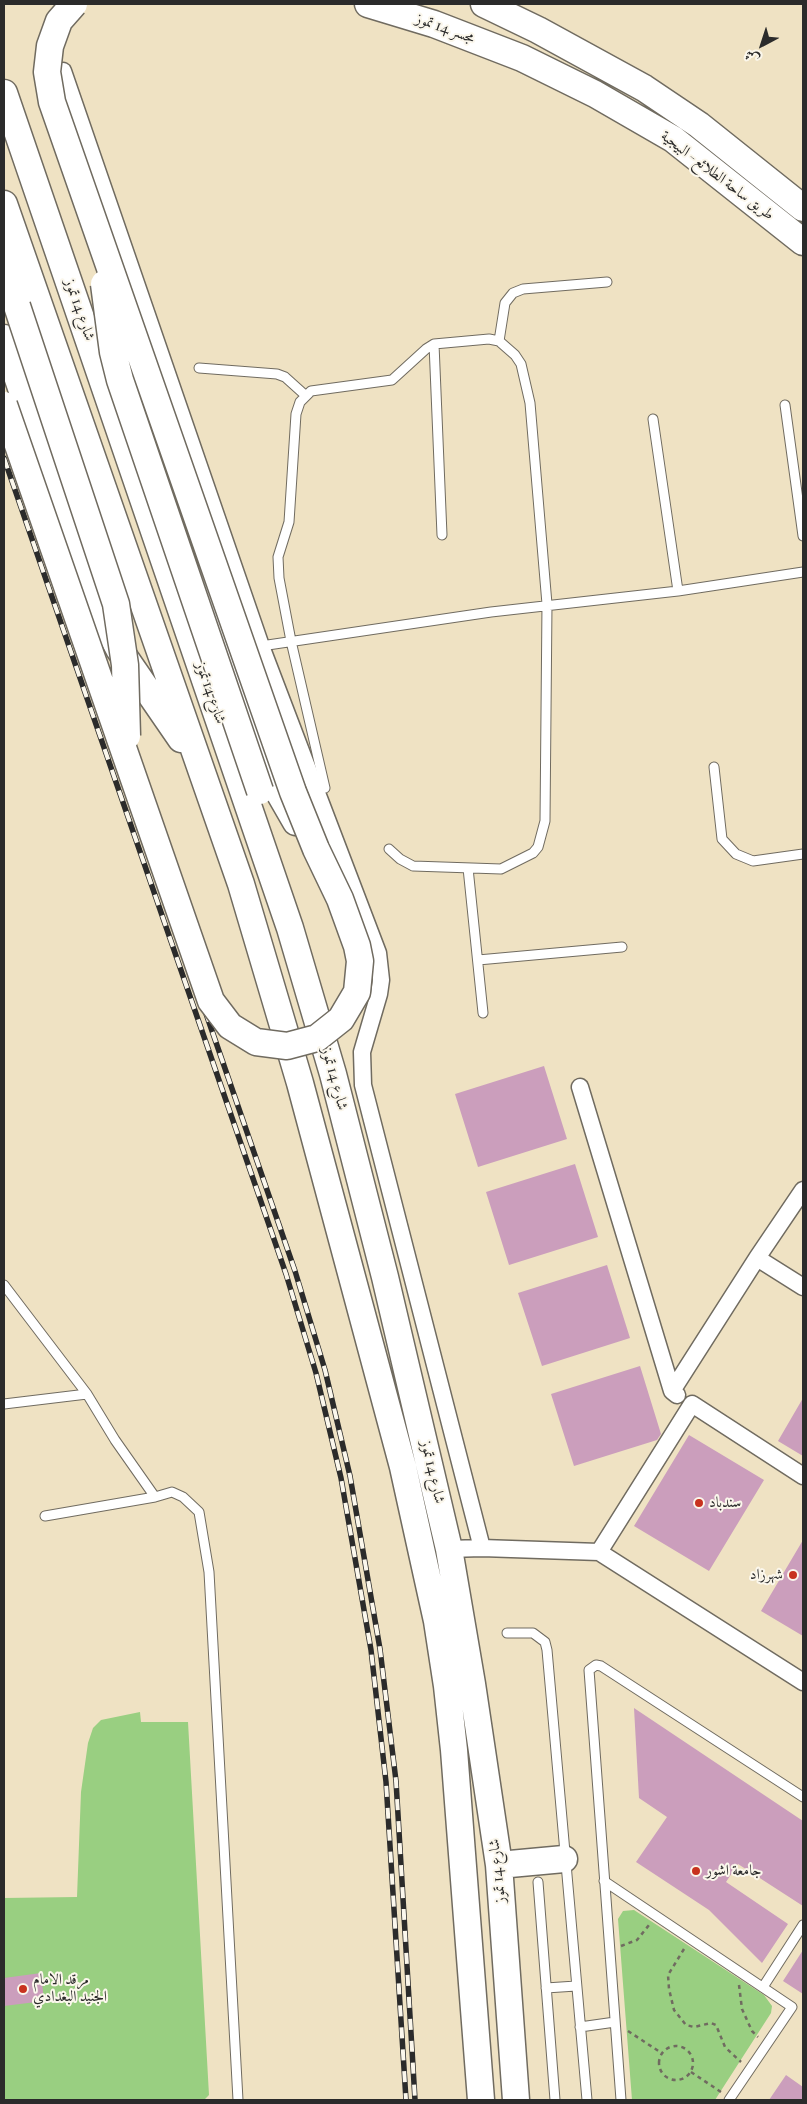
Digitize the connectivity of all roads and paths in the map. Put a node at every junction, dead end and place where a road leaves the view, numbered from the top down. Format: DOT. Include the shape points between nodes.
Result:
graph roads {
  1 [pos="74,4"];
  2 [pos="368,4"];
  3 [pos="484,4"];
  4 [pos="522,58"];
  5 [pos="63,71"];
  6 [pos="4,93"];
  7 [pos="81,186"];
  8 [pos="4,204"];
  9 [pos="803,208"];
  10 [pos="45,211"];
  11 [pos="4,219"];
  12 [pos="803,242"];
  13 [pos="607,282"];
  14 [pos="4,338"];
  15 [pos="499,341"];
  16 [pos="434,344"];
  17 [pos="198,368"];
  18 [pos="305,395"];
  19 [pos="4,405"];
  20 [pos="785,405"];
  21 [pos="653,419"];
  22 [pos="442,535"];
  23 [pos="803,536"];
  24 [pos="803,572"];
  25 [pos="678,590"];
  26 [pos="547,604"];
  27 [pos="291,642"];
  28 [pos="261,646"];
  29 [pos="714,767"];
  30 [pos="325,788"];
  31 [pos="209,791"];
  32 [pos="140,800"];
  33 [pos="389,849"];
  34 [pos="803,854"];
  35 [pos="468,868"];
  36 [pos="340,899"];
  37 [pos="290,928"];
  38 [pos="622,947"];
  39 [pos="478,960"];
  40 [pos="483,1013"];
  41 [pos="580,1087"];
  42 [pos="803,1190"];
  43 [pos="757,1258"];
  44 [pos="4,1285"];
  45 [pos="803,1287"];
  46 [pos="672,1391"];
  47 [pos="87,1394"];
  48 [pos="4,1404"];
  49 [pos="692,1404"];
  50 [pos="803,1476"];
  51 [pos="155,1497"];
  52 [pos="45,1516"];
  53 [pos="482,1548"];
  54 [pos="449,1549"];
  55 [pos="599,1552"];
  56 [pos="506,1632"];
  57 [pos="803,1682"];
  58 [pos="803,1797"];
  59 [pos="564,1859"];
  60 [pos="499,1865"];
  61 [pos="538,1882"];
  62 [pos="604,1882"];
  63 [pos="656,1916"];
  64 [pos="803,1925"];
  65 [pos="695,1942"];
  66 [pos="609,1948"];
  67 [pos="739,1971"];
  68 [pos="576,1986"];
  69 [pos="763,1987"];
  70 [pos="546,1988"];
  71 [pos="615,2022"];
  72 [pos="580,2027"];
  73 [pos="767,2045"];
  74 [pos="663,2054"];
  75 [pos="750,2069"];
  76 [pos="691,2072"];
  77 [pos="730,2099"];
  78 [pos="238,2100"];
  79 [pos="480,2100"];
  80 [pos="516,2100"];
  81 [pos="555,2100"];
  82 [pos="587,2100"];
  83 [pos="621,2100"];
  1 -- 7 [label="main road, bridge" via="59,21 54,34 48,72 52,102"];
  2 -- 4 [label="main road, مجسر 14 تموز" via="434,24"];
  3 -- 9 [label="main road, طريق ساحة الطلائع - البيجية" via="652,93 699,125"];
  4 -- 12 [label="main road, طريق ساحة الطلائع - البيجية" via="595,94 673,139"];
  5 -- 28 [label="street"];
  6 -- 10 [label="main road, شارع 14 تموز"];
  7 -- 36 [label="main road, bridge" via="293,792"];
  7 -- 37 [label="main road, bridge" via="95,238 120,380 260,791 276,879"];
  8 -- 31 [label="main road, شارع 14 تموز"];
  10 -- 36 [label="main road, bridge" via="119,344 278,789"];
  10 -- 37 [label="main road, شارع 14 تموز"];
  11 -- 32 [label="main road, bridge" via="7,259 17,306 116,604 124,649 130,758"];
  13 -- 15 [label="lane" via="523,289 513,293 505,303"];
  14 -- 31 [label="main road" via="86,579 102,617 119,649 189,752"];
  15 -- 16 [label="lane"];
  15 -- 26 [label="lane" via="515,354 521,364 528,394"];
  16 -- 18 [label="lane" via="392,380 311,391"];
  16 -- 22 [label="lane"];
  17 -- 18 [label="lane" via="277,374"];
  18 -- 27 [label="lane" via="296,414 289,522 278,557"];
  19 -- 32 [label="main road, bridge"];
  20 -- 23 [label="lane"];
  21 -- 25 [label="lane"];
  24 -- 25 [label="lane"];
  25 -- 26 [label="lane"];
  26 -- 27 [label="lane"];
  26 -- 35 [label="lane" via="545,821 541,838 533,854 501,869"];
  27 -- 28 [label="lane"];
  27 -- 30 [label="lane"];
  28 -- 53 [label="street" via="378,953 381,980 362,1052 363,1085"];
  29 -- 34 [label="lane" via="722,839 736,854 753,860"];
  31 -- 79 [label="main road, شارع 14 تموز" via="241,884 300,1084 403,1467 435,1611 454,1750"];
  32 -- 36 [label="main road, bridge" via="211,1001 230,1026 242,1035 272,1045 303,1043 330,1030 346,1012 357,992 360,961"];
  33 -- 35 [label="lane" via="413,866"];
  35 -- 39 [label="lane"];
  37 -- 54 [label="main road, شارع 14 تموز" via="340,1101 410,1375"];
  38 -- 39 [label="lane"];
  39 -- 40 [label="lane"];
  41 -- 46 [label="street"];
  42 -- 43 [label="street"];
  43 -- 45 [label="street"];
  43 -- 46 [label="street"];
  44 -- 47 [label="lane"];
  46 -- 49 [label="street"];
  47 -- 48 [label="lane"];
  47 -- 51 [label="lane"];
  49 -- 50 [label="street"];
  49 -- 55 [label="street"];
  51 -- 52 [label="lane"];
  51 -- 78 [label="lane" via="172,1492 199,1512 209,1572"];
  53 -- 54 [label="street"];
  53 -- 55 [label="street"];
  54 -- 60 [label="main road, شارع 14 تموز"];
  55 -- 57 [label="street"];
  56 -- 59 [label="lane" via="533,1633 545,1642"];
  58 -- 62 [label="lane" via="601,1666 591,1666 589,1690"];
  59 -- 60 [label="main road"];
  59 -- 68 [label="lane"];
  60 -- 80 [label="main road, شارع 14 تموز"];
  61 -- 70 [label="lane"];
  62 -- 63 [label="lane"];
  62 -- 66 [label="lane"];
  63 -- 65 [label="lane"];
  63 -- 66 [label="path" via="637,1940"];
  64 -- 69 [label="lane"];
  65 -- 67 [label="lane"];
  65 -- 75 [label="path" via="679,1955 668,1975 674,2010 686,2025 716,2025 725,2047"];
  66 -- 71 [label="lane"];
  67 -- 69 [label="lane"];
  67 -- 73 [label="path" via="742,2009 752,2031"];
  68 -- 70 [label="lane"];
  68 -- 72 [label="lane"];
  69 -- 73 [label="lane" via="792,2007"];
  70 -- 81 [label="lane"];
  71 -- 72 [label="lane"];
  71 -- 74 [label="path"];
  71 -- 83 [label="lane"];
  72 -- 82 [label="lane"];
  73 -- 75 [label="lane"];
  74 -- 76 [label="path" via="675,2046 686,2050 693,2059"];
  74 -- 76 [label="path" via="660,2066 665,2076 680,2080"];
  75 -- 77 [label="lane"];
  76 -- 77 [label="path"];
}
